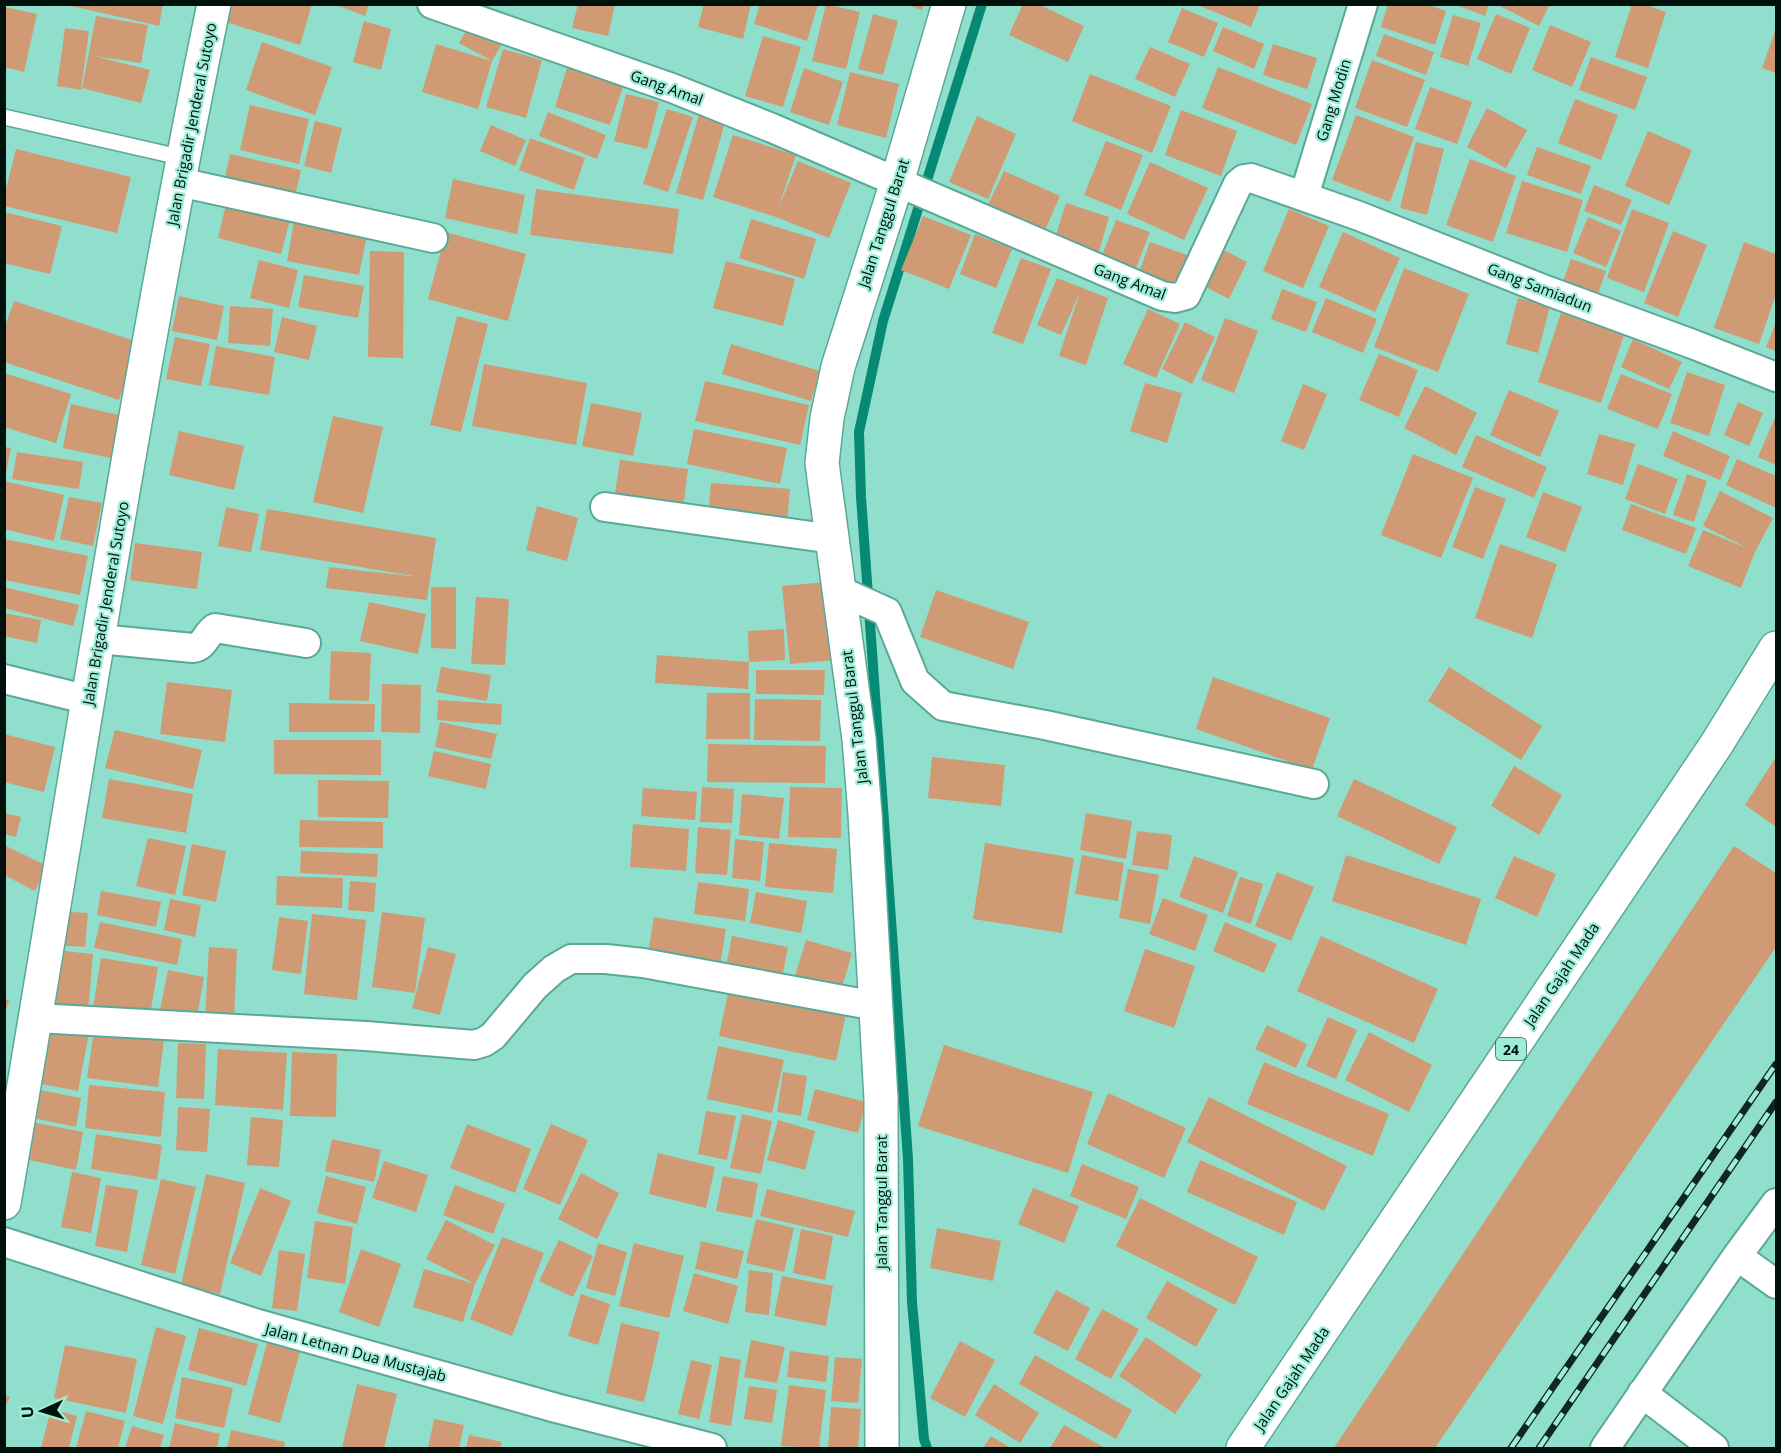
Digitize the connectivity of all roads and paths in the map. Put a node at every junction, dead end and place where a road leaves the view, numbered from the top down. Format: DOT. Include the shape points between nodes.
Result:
graph roads {
  1 [pos="214,4"];
  2 [pos="432,4"];
  3 [pos="950,4"];
  4 [pos="1363,4"];
  5 [pos="490,14"];
  6 [pos="4,117"];
  7 [pos="182,170"];
  8 [pos="900,183"];
  9 [pos="1304,196"];
  10 [pos="433,238"];
  11 [pos="1776,377"];
  12 [pos="605,507"];
  13 [pos="833,539"];
  14 [pos="846,594"];
  15 [pos="99,639"];
  16 [pos="306,643"];
  17 [pos="1776,648"];
  18 [pos="4,679"];
  19 [pos="89,700"];
  20 [pos="1314,784"];
  21 [pos="876,1006"];
  22 [pos="36,1018"];
  23 [pos="4,1203"];
  24 [pos="1776,1203"];
  25 [pos="4,1242"];
  26 [pos="1737,1256"];
  27 [pos="1776,1284"];
  28 [pos="1642,1393"];
  29 [pos="712,1449"];
  30 [pos="882,1449"];
  31 [pos="1244,1449"];
  32 [pos="1605,1449"];
  33 [pos="1714,1449"];
  1 -- 7 [label="main road, Jalan Brigadir Jenderal Sutoyo"];
  2 -- 5 [label="street, Gang Amal"];
  3 -- 8 [label="main road, Jalan Tanggul Barat"];
  4 -- 9 [label="street, Gang Modin"];
  5 -- 8 [label="street, Gang Amal"];
  6 -- 7 [label="lane"];
  7 -- 10 [label="street"];
  7 -- 15 [label="main road, Jalan Brigadir Jenderal Sutoyo"];
  8 -- 9 [label="street, Gang Amal" via="1174,298 1186,295 1238,184 1244,179"];
  8 -- 13 [label="main road, Jalan Tanggul Barat" via="838,367 826,418 822,463"];
  9 -- 11 [label="street, Gang Samiadun"];
  12 -- 13 [label="street"];
  13 -- 14 [label="main road, Jalan Tanggul Barat"];
  14 -- 20 [label="street" via="887,612 915,681 943,706"];
  14 -- 21 [label="main road, Jalan Tanggul Barat"];
  15 -- 16 [label="street" via="193,648 202,644 215,628"];
  15 -- 19 [label="main road, Jalan Brigadir Jenderal Sutoyo"];
  17 -- 31 [label="main road, Jalan Gajah Mada / 24" via="1716,745"];
  18 -- 19 [label="street"];
  19 -- 22 [label="main road, Jalan Brigadir Jenderal Sutoyo"];
  21 -- 22 [label="street" via="643,963 571,959 535,986 493,1035 474,1045"];
  21 -- 30 [label="main road, Jalan Tanggul Barat" via="881,1099"];
  22 -- 23 [label="main road, Jalan Brigadir Jenderal Sutoyo"];
  24 -- 26 [label="street"];
  25 -- 29 [label="street, Jalan Letnan Dua Mustajab" via="258,1324"];
  26 -- 27 [label="street"];
  26 -- 28 [label="street"];
  28 -- 32 [label="street"];
  28 -- 33 [label="street"];
}
